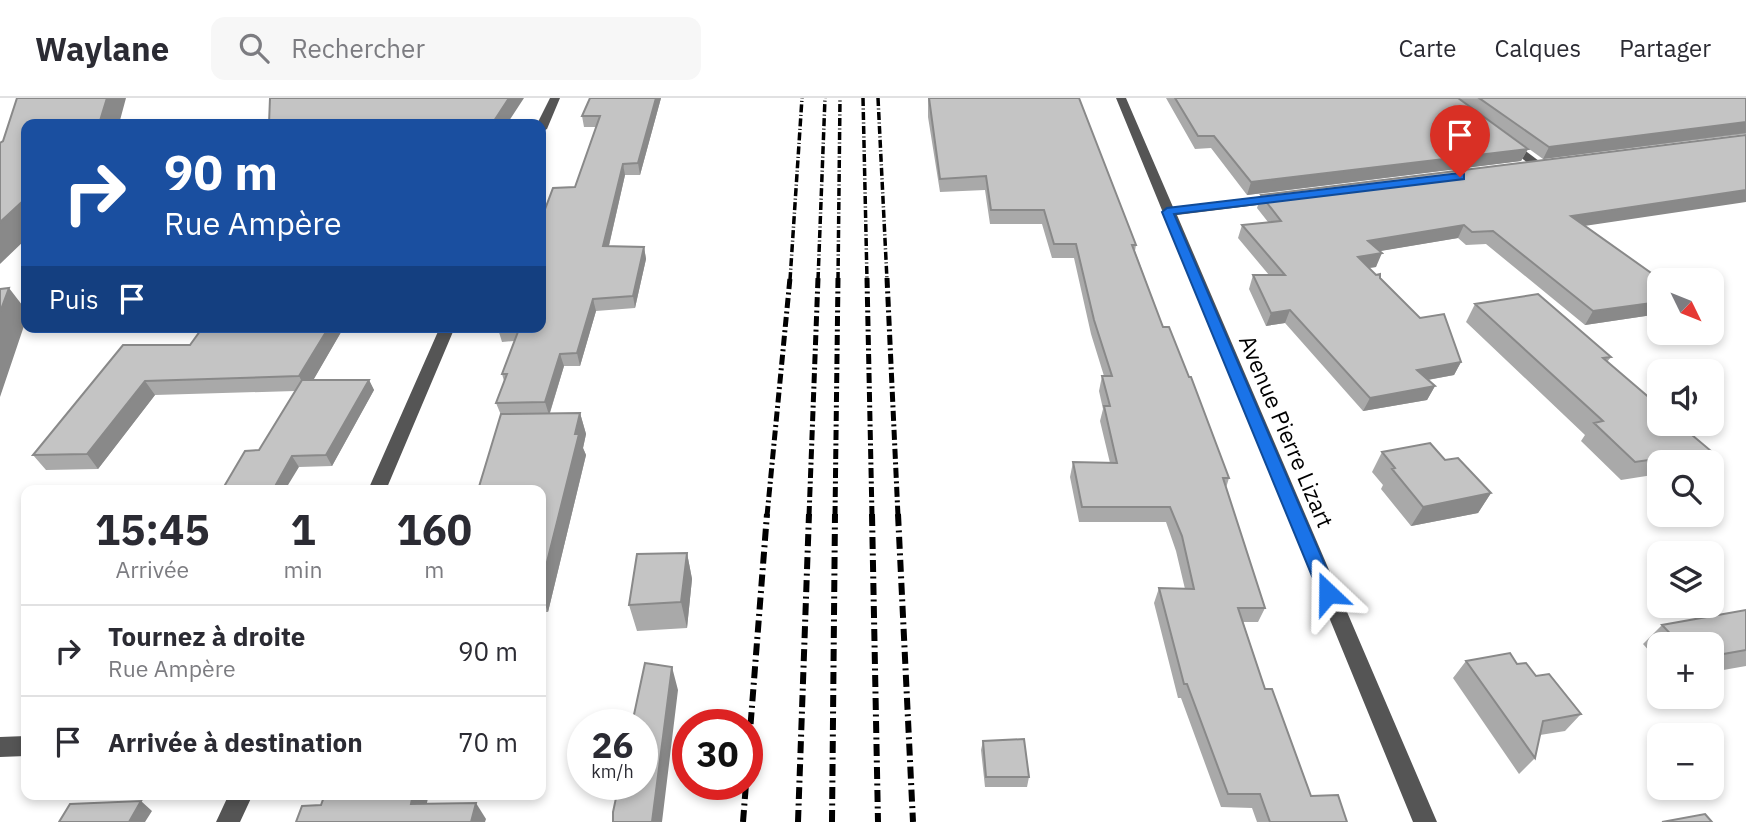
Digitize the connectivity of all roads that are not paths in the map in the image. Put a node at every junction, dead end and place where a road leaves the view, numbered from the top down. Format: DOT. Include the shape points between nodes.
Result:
graph roads {
  1 [pos="555,98"];
  2 [pos="1121,98"];
  3 [pos="546,119"];
  4 [pos="1494,133"];
  5 [pos="1541,167"];
  6 [pos="1297,196"];
  7 [pos="1167,212"];
  8 [pos="446,333"];
  9 [pos="379,485"];
  10 [pos="21,746"];
  11 [pos="0,747"];
  12 [pos="238,800"];
  13 [pos="228,822"];
  14 [pos="1425,822"];
  1 -- 3 [label="street"];
  2 -- 7 [label="street, Avenue Pierre Lizart"];
  4 -- 5 [label="street"];
  6 -- 7 [label="street"];
  7 -- 14 [label="street, Avenue Pierre Lizart"];
  8 -- 9 [label="street"];
  10 -- 11 [label="street"];
  12 -- 13 [label="street"];
}
